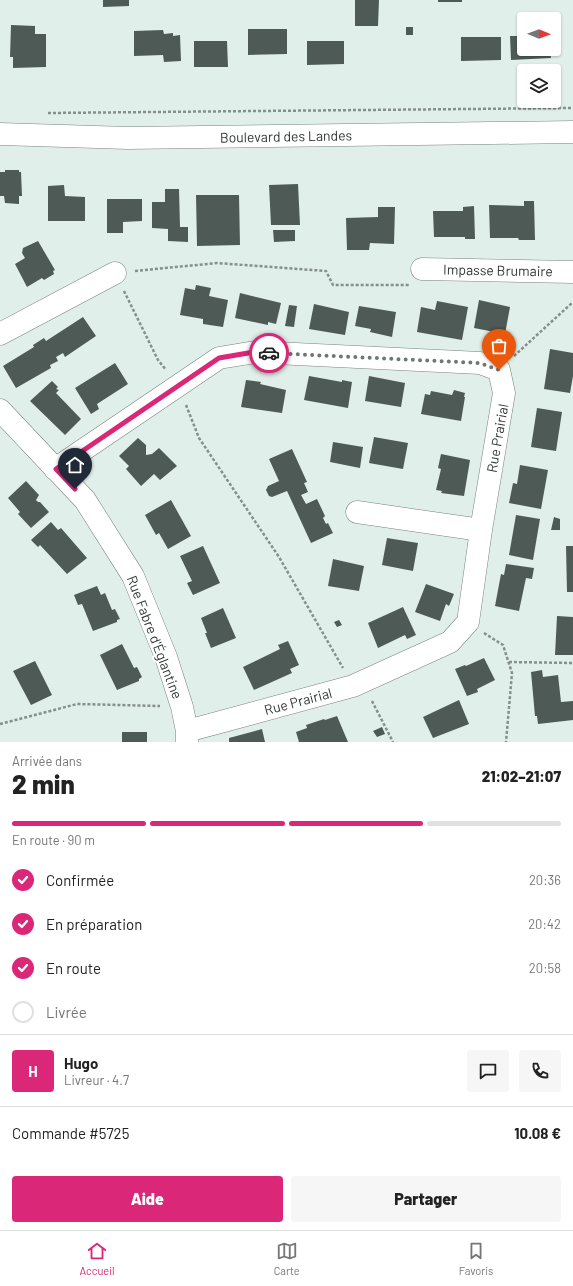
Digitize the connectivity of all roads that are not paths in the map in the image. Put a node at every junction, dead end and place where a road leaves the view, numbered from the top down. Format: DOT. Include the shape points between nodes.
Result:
graph roads {
  1 [pos="573,132"];
  2 [pos="0,134"];
  3 [pos="573,272"];
  4 [pos="115,273"];
  5 [pos="416,277"];
  6 [pos="0,334"];
  7 [pos="0,410"];
  8 [pos="56,469"];
  9 [pos="357,512"];
  10 [pos="481,530"];
  11 [pos="187,736"];
  1 -- 2 [label="street, Boulevard des Landes" via="128,138"];
  3 -- 5 [label="street, Impasse Brumaire"];
  4 -- 6 [label="street"];
  7 -- 8 [label="street, Rue Fabre d'Églantine"];
  8 -- 10 [label="street, Rue Prairial" via="219,358 254,352 480,363 499,370 504,393"];
  8 -- 11 [label="street, Rue Fabre d'Églantine" via="85,500 134,576 166,657 182,707"];
  9 -- 10 [label="street"];
  10 -- 11 [label="street, Rue Prairial" via="468,622 450,642 353,686"];
}
